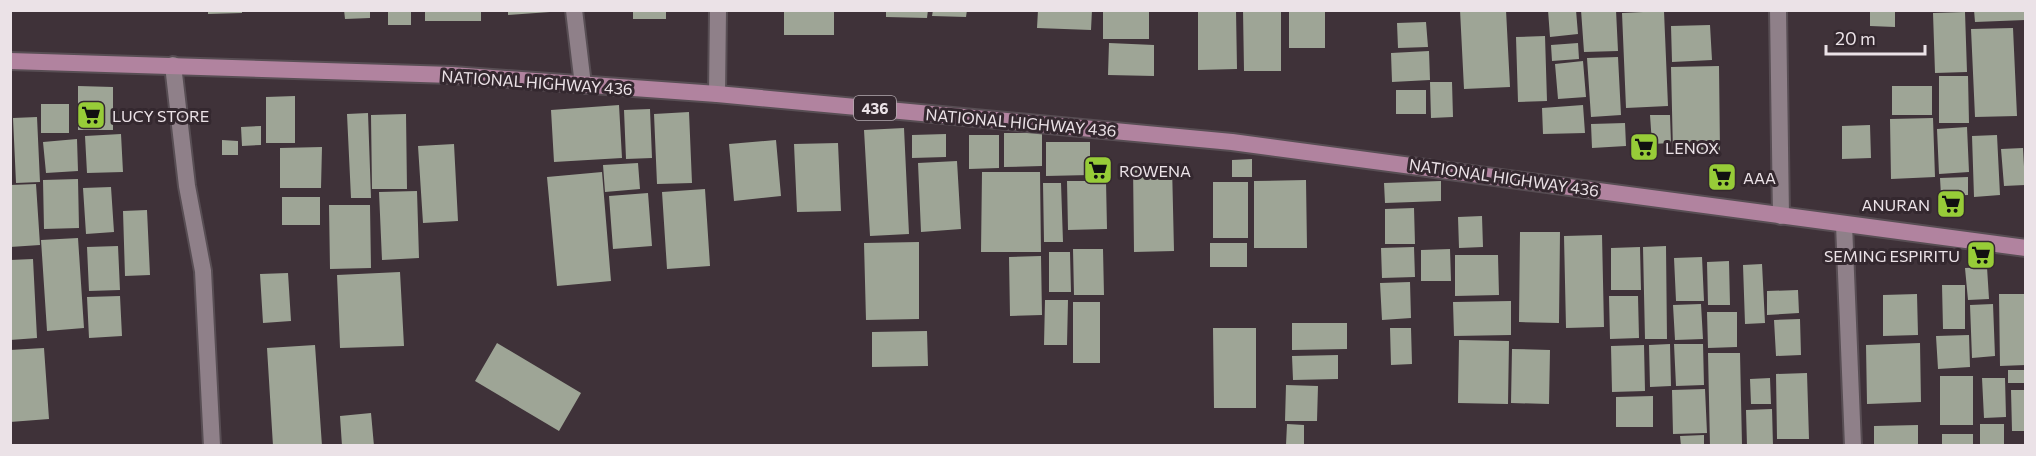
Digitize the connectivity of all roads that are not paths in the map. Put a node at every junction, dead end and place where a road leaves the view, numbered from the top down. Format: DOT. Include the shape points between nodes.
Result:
graph roads {
  1 [pos="574,10"];
  2 [pos="718,10"];
  3 [pos="1778,10"];
  4 [pos="10,61"];
  5 [pos="173,65"];
  6 [pos="583,85"];
  7 [pos="717,94"];
  8 [pos="1781,216"];
  9 [pos="1844,224"];
  10 [pos="2025,248"];
  11 [pos="212,446"];
  12 [pos="1853,446"];
  1 -- 6 [label="street"];
  2 -- 7 [label="street"];
  3 -- 8 [label="street"];
  4 -- 5 [label="main road, NATIONAL HIGHWAY 436 / 436"];
  5 -- 6 [label="main road, NATIONAL HIGHWAY 436 / 436" via="452,75"];
  5 -- 11 [label="street" via="187,186 203,271"];
  6 -- 7 [label="main road, NATIONAL HIGHWAY 436 / 436"];
  7 -- 8 [label="main road, NATIONAL HIGHWAY 436 / 436" via="1232,142"];
  8 -- 9 [label="main road, NATIONAL HIGHWAY 436 / 436"];
  9 -- 10 [label="main road, NATIONAL HIGHWAY 436 / 436"];
  9 -- 12 [label="street"];
}
